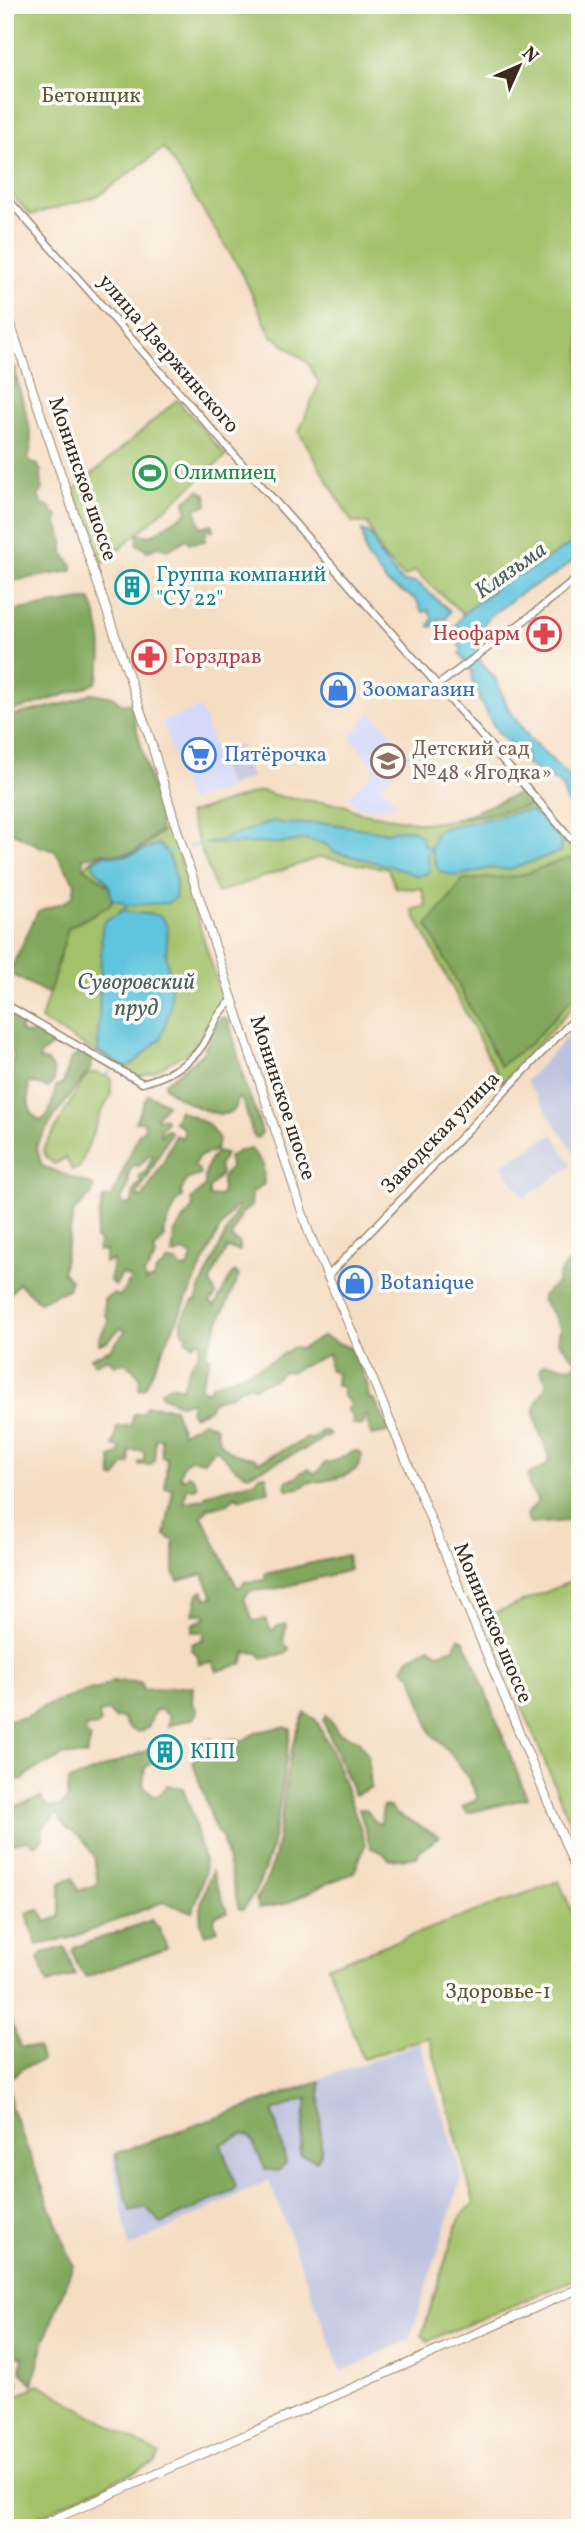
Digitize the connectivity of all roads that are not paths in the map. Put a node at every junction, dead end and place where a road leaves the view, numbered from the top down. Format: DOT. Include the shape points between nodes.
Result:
graph roads {
  1 [pos="5,197"];
  2 [pos="5,308"];
  3 [pos="580,576"];
  4 [pos="438,685"];
  5 [pos="580,849"];
  6 [pos="232,1002"];
  7 [pos="5,1004"];
  8 [pos="580,1013"];
  9 [pos="327,1277"];
  10 [pos="580,1879"];
  11 [pos="580,2288"];
  12 [pos="34,2528"];
  1 -- 4 [label="street, улица Дзержинского"];
  2 -- 6 [label="main road, Монинское шоссе" via="152,745"];
  3 -- 4 [label="street"];
  4 -- 5 [label="street, улица Дзержинского"];
  6 -- 7 [label="street" via="219,1013 197,1054 142,1083"];
  6 -- 9 [label="main road, Монинское шоссе"];
  8 -- 9 [label="street, Заводская улица"];
  9 -- 10 [label="main road, Монинское шоссе"];
  11 -- 12 [label="main road"];
}
